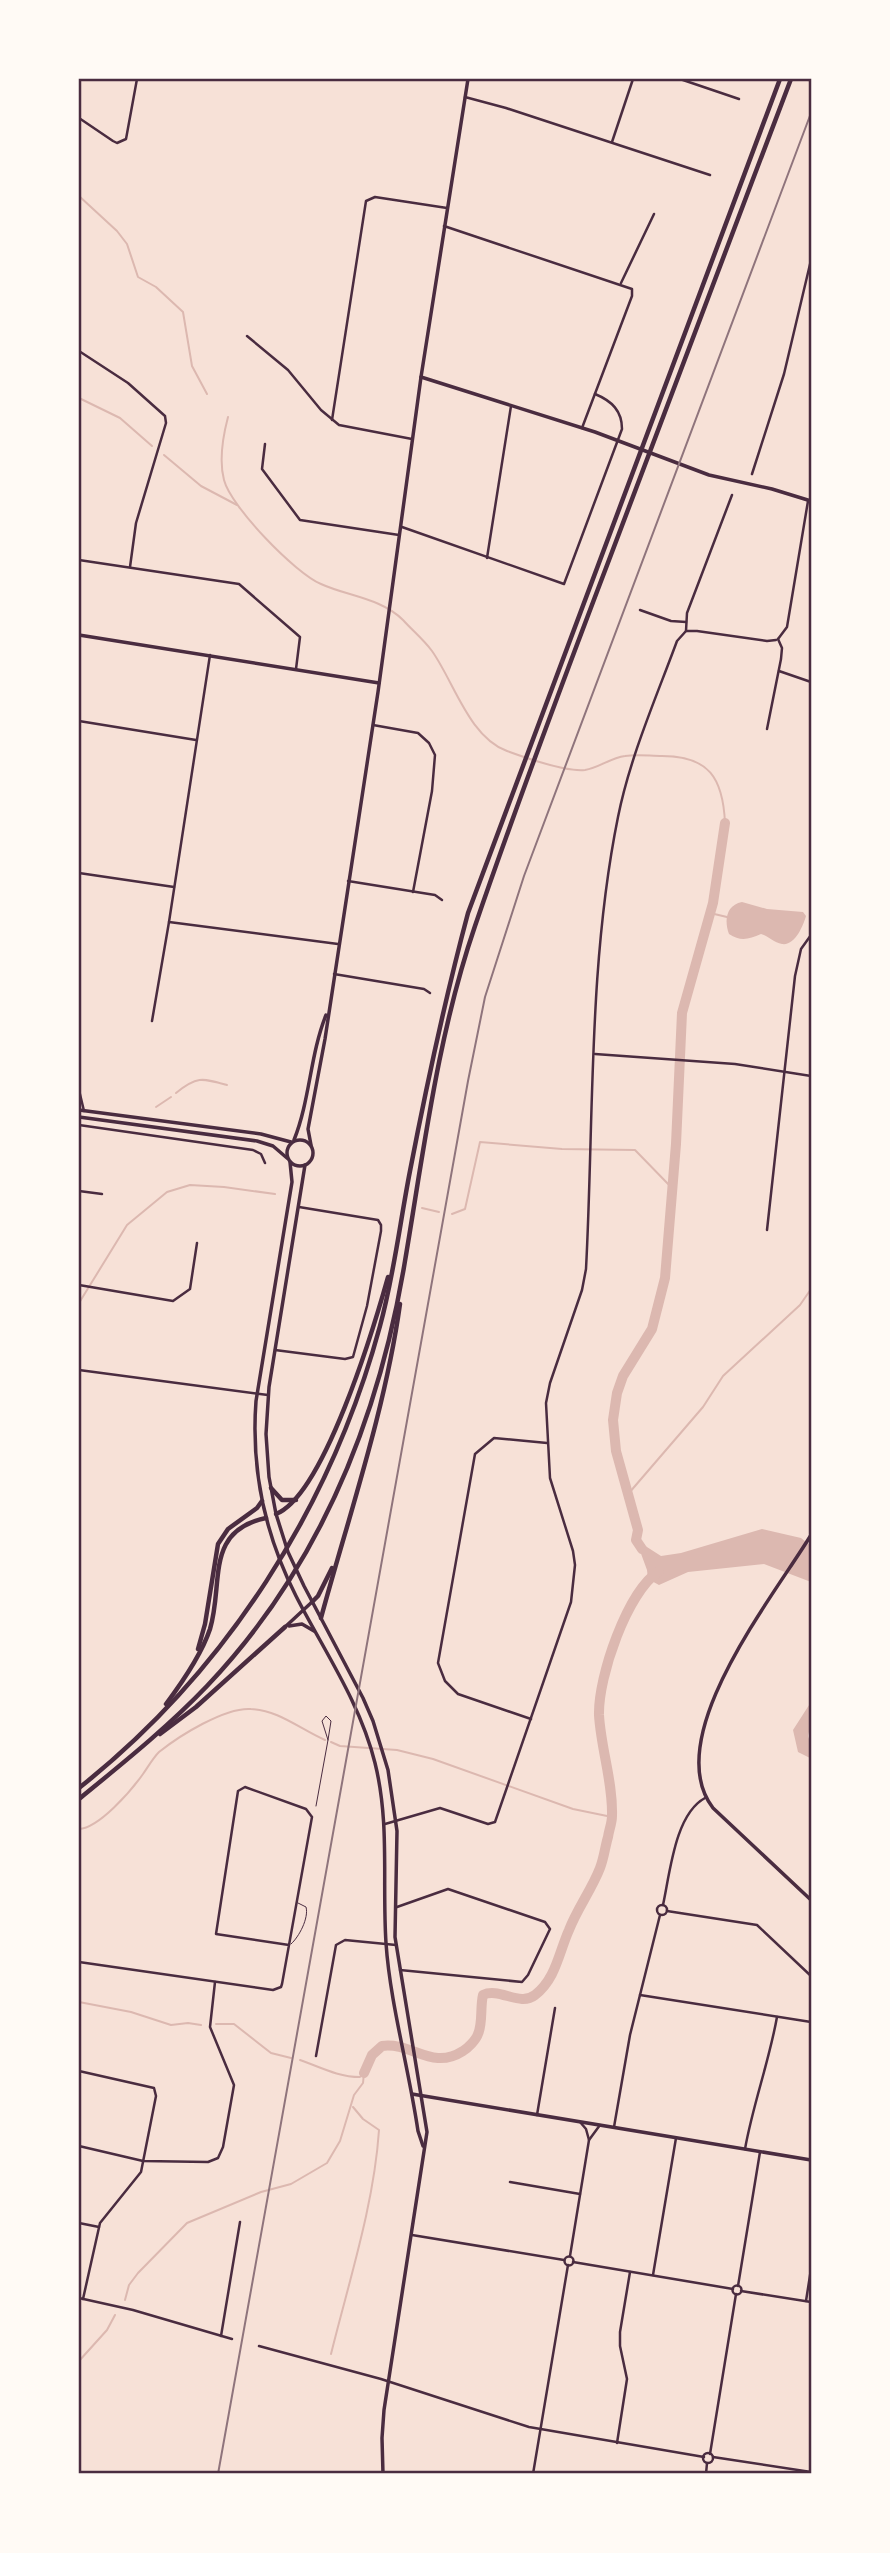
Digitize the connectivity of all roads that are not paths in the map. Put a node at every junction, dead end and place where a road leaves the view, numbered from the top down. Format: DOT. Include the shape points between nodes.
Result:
graph roads {
  1 [pos="137,79"];
  2 [pos="468,79"];
  3 [pos="633,79"];
  4 [pos="680,79"];
  5 [pos="780,79"];
  6 [pos="791,79"];
  7 [pos="465,97"];
  8 [pos="739,99"];
  9 [pos="79,118"];
  10 [pos="611,144"];
  11 [pos="709,175"];
  12 [pos="447,208"];
  13 [pos="654,214"];
  14 [pos="444,226"];
  15 [pos="811,260"];
  16 [pos="621,284"];
  17 [pos="247,336"];
  18 [pos="79,351"];
  19 [pos="421,377"];
  20 [pos="595,394"];
  21 [pos="511,406"];
  22 [pos="332,420"];
  23 [pos="582,428"];
  24 [pos="412,439"];
  25 [pos="265,444"];
  26 [pos="752,474"];
  27 [pos="732,495"];
  28 [pos="810,501"];
  29 [pos="400,527"];
  30 [pos="399,536"];
  31 [pos="487,558"];
  32 [pos="79,559"];
  33 [pos="130,567"];
  34 [pos="640,610"];
  35 [pos="686,622"];
  36 [pos="686,631"];
  37 [pos="79,635"];
  38 [pos="778,639"];
  39 [pos="210,655"];
  40 [pos="296,669"];
  41 [pos="779,671"];
  42 [pos="811,682"];
  43 [pos="379,683"];
  44 [pos="79,722"];
  45 [pos="373,725"];
  46 [pos="767,729"];
  47 [pos="196,740"];
  48 [pos="79,873"];
  49 [pos="348,881"];
  50 [pos="174,887"];
  51 [pos="413,892"];
  52 [pos="442,900"];
  53 [pos="169,922"];
  54 [pos="811,935"];
  55 [pos="338,944"];
  56 [pos="334,974"];
  57 [pos="430,993"];
  58 [pos="328,1010"];
  59 [pos="152,1021"];
  60 [pos="594,1054"];
  61 [pos="785,1072"];
  62 [pos="811,1076"];
  63 [pos="79,1090"];
  64 [pos="80,1098"];
  65 [pos="81,1110"];
  66 [pos="79,1117"];
  67 [pos="79,1125"];
  68 [pos="229,1137"];
  69 [pos="293,1141"];
  70 [pos="219,1145"];
  71 [pos="311,1145"];
  72 [pos="289,1160"];
  73 [pos="265,1163"];
  74 [pos="305,1165"];
  75 [pos="79,1191"];
  76 [pos="102,1194"];
  77 [pos="297,1207"];
  78 [pos="767,1230"];
  79 [pos="197,1243"];
  80 [pos="395,1253"];
  81 [pos="405,1265"];
  82 [pos="79,1285"];
  83 [pos="265,1338"];
  84 [pos="276,1343"];
  85 [pos="275,1350"];
  86 [pos="79,1370"];
  87 [pos="257,1393"];
  88 [pos="268,1395"];
  89 [pos="547,1443"];
  90 [pos="271,1488"];
  91 [pos="296,1500"];
  92 [pos="262,1501"];
  93 [pos="276,1514"];
  94 [pos="266,1518"];
  95 [pos="811,1535"];
  96 [pos="336,1561"];
  97 [pos="312,1602"];
  98 [pos="304,1609"];
  99 [pos="321,1618"];
  100 [pos="285,1627"];
  101 [pos="316,1632"];
  102 [pos="197,1653"];
  103 [pos="531,1719"];
  104 [pos="153,1722"];
  105 [pos="328,1740"];
  106 [pos="140,1749"];
  107 [pos="79,1788"];
  108 [pos="705,1798"];
  109 [pos="79,1799"];
  110 [pos="316,1806"];
  111 [pos="396,1822"];
  112 [pos="385,1824"];
  113 [pos="811,1900"];
  114 [pos="296,1903"];
  115 [pos="663,1905"];
  116 [pos="394,1908"];
  117 [pos="667,1911"];
  118 [pos="660,1914"];
  119 [pos="289,1945"];
  120 [pos="386,1945"];
  121 [pos="396,1945"];
  122 [pos="79,1962"];
  123 [pos="400,1970"];
  124 [pos="390,1972"];
  125 [pos="811,1976"];
  126 [pos="215,1982"];
  127 [pos="640,1995"];
  128 [pos="555,2008"];
  129 [pos="776,2017"];
  130 [pos="811,2022"];
  131 [pos="316,2056"];
  132 [pos="79,2071"];
  133 [pos="412,2094"];
  134 [pos="422,2095"];
  135 [pos="537,2115"];
  136 [pos="580,2122"];
  137 [pos="600,2125"];
  138 [pos="613,2127"];
  139 [pos="676,2138"];
  140 [pos="589,2140"];
  141 [pos="79,2146"];
  142 [pos="423,2148"];
  143 [pos="744,2149"];
  144 [pos="760,2152"];
  145 [pos="811,2160"];
  146 [pos="143,2161"];
  147 [pos="510,2182"];
  148 [pos="580,2194"];
  149 [pos="240,2221"];
  150 [pos="79,2223"];
  151 [pos="99,2227"];
  152 [pos="412,2235"];
  153 [pos="570,2256"];
  154 [pos="565,2260"];
  155 [pos="573,2262"];
  156 [pos="568,2265"];
  157 [pos="811,2269"];
  158 [pos="630,2272"];
  159 [pos="653,2276"];
  160 [pos="738,2286"];
  161 [pos="733,2289"];
  162 [pos="741,2291"];
  163 [pos="736,2294"];
  164 [pos="81,2299"];
  165 [pos="806,2301"];
  166 [pos="811,2302"];
  167 [pos="221,2336"];
  168 [pos="232,2339"];
  169 [pos="259,2346"];
  170 [pos="389,2383"];
  171 [pos="541,2430"];
  172 [pos="617,2443"];
  173 [pos="709,2454"];
  174 [pos="704,2457"];
  175 [pos="713,2457"];
  176 [pos="708,2463"];
  177 [pos="811,2472"];
  178 [pos="383,2474"];
  179 [pos="533,2474"];
  180 [pos="706,2474"];
  1 -- 9 [label="street" via="126,139 117,143"];
  2 -- 7 [label="main road"];
  3 -- 10 [label="street"];
  4 -- 8 [label="street"];
  5 -- 80 [label="highway" via="468,913 434,1045"];
  6 -- 81 [label="highway" via="472,934 442,1048"];
  7 -- 10 [label="street"];
  7 -- 12 [label="main road"];
  10 -- 11 [label="street"];
  12 -- 14 [label="main road"];
  12 -- 22 [label="street" via="375,197 366,201"];
  13 -- 16 [label="street"];
  14 -- 16 [label="street"];
  14 -- 19 [label="main road"];
  15 -- 26 [label="street" via="784,374"];
  16 -- 20 [label="street" via="632,289 632,296"];
  17 -- 22 [label="street" via="288,370"];
  18 -- 33 [label="street" via="128,383 165,416 136,523"];
  19 -- 21 [label="main road"];
  19 -- 24 [label="main road"];
  20 -- 23 [label="street"];
  20 -- 31 [label="street" via="615,407 622,429 564,584"];
  21 -- 23 [label="main road"];
  21 -- 31 [label="street"];
  22 -- 24 [label="street" via="348,428"];
  23 -- 28 [label="main road" via="709,474"];
  24 -- 29 [label="main road"];
  25 -- 30 [label="street" via="262,469 300,520"];
  27 -- 35 [label="street"];
  28 -- 38 [label="street" via="785,633"];
  29 -- 30 [label="main road"];
  29 -- 31 [label="street"];
  30 -- 43 [label="main road"];
  32 -- 33 [label="street"];
  33 -- 40 [label="street" via="244,586 300,637"];
  34 -- 35 [label="street"];
  35 -- 36 [label="street"];
  36 -- 38 [label="street"];
  36 -- 60 [label="street" via="677,640 638,746 618,816 602,916"];
  37 -- 39 [label="main road"];
  38 -- 41 [label="street" via="782,650"];
  39 -- 40 [label="main road"];
  39 -- 47 [label="street"];
  40 -- 43 [label="main road"];
  41 -- 42 [label="street"];
  41 -- 46 [label="street"];
  43 -- 45 [label="main road"];
  44 -- 47 [label="street"];
  45 -- 49 [label="main road"];
  45 -- 51 [label="street" via="418,733 435,755"];
  47 -- 50 [label="street"];
  48 -- 50 [label="street"];
  49 -- 51 [label="street"];
  49 -- 55 [label="main road"];
  50 -- 53 [label="street"];
  51 -- 52 [label="street"];
  53 -- 55 [label="street"];
  53 -- 59 [label="street"];
  54 -- 61 [label="street" via="801,949 795,976"];
  55 -- 56 [label="main road"];
  56 -- 57 [label="street"];
  56 -- 58 [label="main road"];
  58 -- 69 [label="main road"];
  58 -- 71 [label="main road" via="308,1129"];
  60 -- 61 [label="street"];
  60 -- 89 [label="street" via="584,1280 547,1392"];
  61 -- 62 [label="street"];
  61 -- 78 [label="street"];
  63 -- 64 [label="street"];
  64 -- 65 [label="street"];
  65 -- 69 [label="main road"];
  66 -- 68 [label="main road"];
  67 -- 70 [label="street"];
  68 -- 70 [label="street"];
  68 -- 72 [label="main road" via="276,1147"];
  69 -- 71 [label="main road"];
  69 -- 72 [label="main road" via="287,1149"];
  70 -- 73 [label="street" via="256,1151"];
  71 -- 74 [label="main road" via="313,1156"];
  72 -- 74 [label="main road"];
  72 -- 83 [label="main road" via="292,1182"];
  74 -- 77 [label="main road"];
  75 -- 76 [label="street"];
  77 -- 84 [label="main road"];
  77 -- 85 [label="street" via="378,1220 382,1225 368,1306 353,1357"];
  79 -- 82 [label="street" via="190,1289 173,1301"];
  80 -- 91 [label="highway" via="357,1377"];
  80 -- 104 [label="highway" via="362,1386 312,1504 245,1612"];
  81 -- 96 [label="highway" via="385,1382"];
  81 -- 106 [label="highway" via="369,1414 322,1524 250,1635 206,1687"];
  83 -- 84 [label="main road"];
  83 -- 87 [label="main road"];
  84 -- 85 [label="main road"];
  85 -- 88 [label="main road"];
  86 -- 87 [label="street"];
  87 -- 88 [label="street"];
  87 -- 92 [label="main road" via="255,1451"];
  88 -- 90 [label="main road"];
  89 -- 103 [label="street" via="550,1478 573,1551 574,1584"];
  89 -- 103 [label="street" via="494,1438 475,1454 438,1663 445,1681 458,1694"];
  90 -- 91 [label="highway" via="282,1500"];
  90 -- 93 [label="main road"];
  91 -- 93 [label="highway"];
  92 -- 94 [label="main road"];
  92 -- 102 [label="highway" via="228,1529 218,1544"];
  93 -- 94 [label="main road"];
  93 -- 97 [label="main road"];
  94 -- 98 [label="main road"];
  94 -- 102 [label="highway" via="243,1525 225,1544 211,1625"];
  95 -- 108 [label="main road" via="717,1690 697,1769"];
  96 -- 97 [label="highway"];
  96 -- 99 [label="highway"];
  97 -- 98 [label="main road"];
  97 -- 99 [label="main road"];
  98 -- 100 [label="main road"];
  98 -- 101 [label="main road"];
  99 -- 111 [label="main road" via="373,1721 386,1762"];
  100 -- 101 [label="main road" via="302,1624"];
  100 -- 106 [label="highway" via="196,1707"];
  101 -- 112 [label="main road" via="349,1694 371,1751"];
  102 -- 104 [label="highway"];
  103 -- 111 [label="street" via="493,1823 440,1808"];
  104 -- 107 [label="highway"];
  105 -- 105 [label="lane" via="322,1721 326,1716 331,1721"];
  105 -- 110 [label="lane"];
  106 -- 109 [label="highway"];
  108 -- 113 [label="main road"];
  108 -- 115 [label="street" via="684,1822"];
  111 -- 112 [label="street"];
  111 -- 116 [label="main road"];
  112 -- 120 [label="main road"];
  114 -- 119 [label="street"];
  114 -- 119 [label="lane" via="306,1907 308,1914"];
  114 -- 119 [label="street" via="312,1817 306,1809 240,1788 216,1934"];
  115 -- 117 [label="street"];
  115 -- 118 [label="street" via="657,1908"];
  116 -- 121 [label="main road"];
  116 -- 123 [label="street" via="448,1889 545,1922 550,1928 522,1983"];
  117 -- 118 [label="street"];
  117 -- 125 [label="street" via="757,1925"];
  118 -- 127 [label="street"];
  119 -- 126 [label="street" via="278,1989"];
  120 -- 121 [label="street"];
  120 -- 124 [label="main road"];
  120 -- 131 [label="street" via="338,1942"];
  121 -- 123 [label="main road"];
  122 -- 126 [label="street"];
  123 -- 124 [label="main road"];
  123 -- 134 [label="main road"];
  124 -- 133 [label="main road"];
  126 -- 146 [label="street" via="210,2027 233,2085 221,2153 212,2161"];
  127 -- 129 [label="street"];
  127 -- 138 [label="street"];
  128 -- 135 [label="street"];
  129 -- 130 [label="street"];
  129 -- 143 [label="street"];
  132 -- 146 [label="street" via="154,2088"];
  133 -- 134 [label="main road"];
  133 -- 142 [label="main road"];
  134 -- 135 [label="main road"];
  134 -- 142 [label="main road" via="427,2132"];
  135 -- 136 [label="main road"];
  136 -- 137 [label="main road"];
  136 -- 140 [label="street"];
  137 -- 138 [label="main road"];
  137 -- 140 [label="street"];
  138 -- 139 [label="main road"];
  139 -- 143 [label="main road"];
  139 -- 159 [label="street"];
  140 -- 148 [label="street"];
  141 -- 146 [label="street"];
  142 -- 152 [label="main road"];
  143 -- 144 [label="main road"];
  144 -- 145 [label="main road"];
  144 -- 160 [label="street"];
  146 -- 151 [label="street" via="141,2172"];
  147 -- 148 [label="street"];
  148 -- 153 [label="street"];
  149 -- 167 [label="street"];
  150 -- 151 [label="street"];
  151 -- 164 [label="street"];
  152 -- 154 [label="street"];
  152 -- 170 [label="main road"];
  153 -- 154 [label="street"];
  153 -- 155 [label="street"];
  154 -- 156 [label="street"];
  155 -- 156 [label="street"];
  155 -- 158 [label="street"];
  156 -- 171 [label="street"];
  157 -- 165 [label="street"];
  158 -- 159 [label="street"];
  158 -- 172 [label="street" via="620,2332 627,2379"];
  159 -- 161 [label="street"];
  160 -- 161 [label="street"];
  160 -- 162 [label="street"];
  161 -- 163 [label="street"];
  162 -- 163 [label="street"];
  162 -- 165 [label="street"];
  163 -- 173 [label="street"];
  164 -- 167 [label="street"];
  165 -- 166 [label="street"];
  167 -- 168 [label="street"];
  169 -- 170 [label="street"];
  170 -- 171 [label="street"];
  170 -- 178 [label="main road" via="382,2424"];
  171 -- 172 [label="street"];
  171 -- 179 [label="street"];
  172 -- 174 [label="street"];
  173 -- 174 [label="street"];
  173 -- 175 [label="street"];
  174 -- 176 [label="street"];
  175 -- 176 [label="street"];
  175 -- 177 [label="street"];
  176 -- 180 [label="street"];
}
